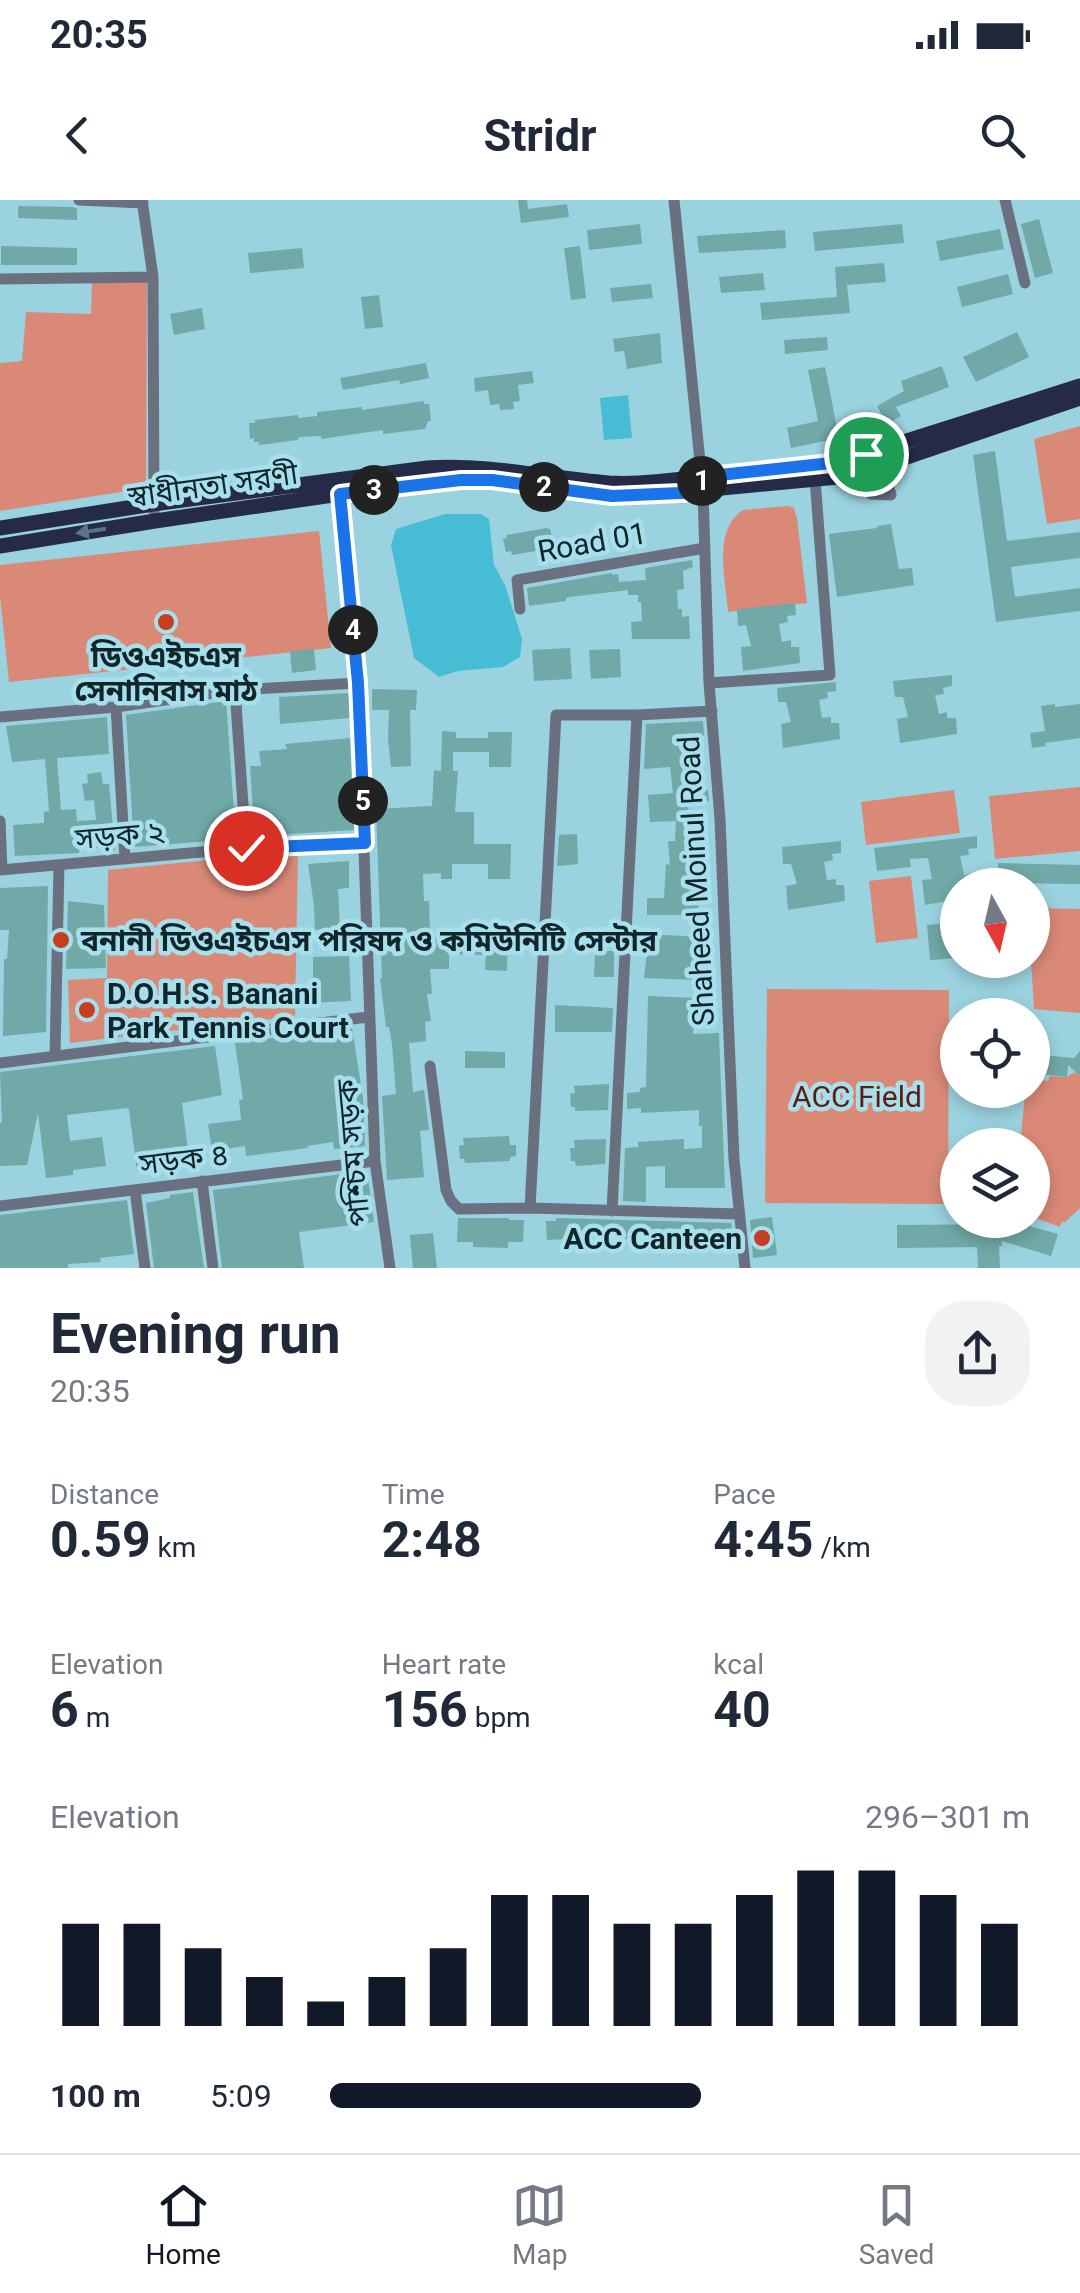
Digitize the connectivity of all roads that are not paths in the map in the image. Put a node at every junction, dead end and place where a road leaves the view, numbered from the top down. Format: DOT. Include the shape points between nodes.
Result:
graph roads {
  1 [pos="78,200"];
  2 [pos="674,200"];
  3 [pos="1005,200"];
  4 [pos="143,201"];
  5 [pos="153,277"];
  6 [pos="0,279"];
  7 [pos="1026,283"];
  8 [pos="1080,386"];
  9 [pos="1080,398"];
  10 [pos="890,436"];
  11 [pos="814,479"];
  12 [pos="702,484"];
  13 [pos="340,494"];
  14 [pos="870,494"];
  15 [pos="154,512"];
  16 [pos="0,528"];
  17 [pos="0,546"];
  18 [pos="705,548"];
  19 [pos="520,609"];
  20 [pos="358,683"];
  21 [pos="709,684"];
  22 [pos="235,690"];
  23 [pos="116,706"];
  24 [pos="712,711"];
  25 [pos="637,715"];
  26 [pos="0,717"];
  27 [pos="0,821"];
  28 [pos="365,843"];
  29 [pos="246,848"];
  30 [pos="125,859"];
  31 [pos="59,866"];
  32 [pos="1,870"];
  33 [pos="368,1017"];
  34 [pos="55,1056"];
  35 [pos="0,1064"];
  36 [pos="430,1066"];
  37 [pos="375,1161"];
  38 [pos="202,1181"];
  39 [pos="136,1190"];
  40 [pos="0,1206"];
  41 [pos="530,1208"];
  42 [pos="612,1211"];
  43 [pos="738,1214"];
  44 [pos="145,1268"];
  45 [pos="213,1268"];
  46 [pos="390,1268"];
  47 [pos="745,1268"];
  1 -- 4 [label="street"];
  2 -- 12 [label="street, Shaheed Moinul Road"];
  3 -- 7 [label="street"];
  4 -- 5 [label="street"];
  5 -- 6 [label="street"];
  5 -- 15 [label="street"];
  8 -- 12 [label="main road, স্বাধীনতা সরণী" via="866,454"];
  9 -- 11 [label="main road, স্বাধীনতা সরণী" via="872,469"];
  10 -- 14 [label="street, bridge" via="874,438 891,496"];
  11 -- 12 [label="main road, স্বাধীনতা সরণী"];
  11 -- 21 [label="street" via="830,675"];
  12 -- 13 [label="main road, স্বাধীনতা সরণী" via="612,496 461,480"];
  12 -- 15 [label="main road, স্বাধীনতা সরণী" via="611,483 462,466"];
  12 -- 18 [label="street, Shaheed Moinul Road"];
  13 -- 15 [label="main road, স্বাধীনতা সরণী"];
  13 -- 20 [label="street, পশ্চিম সড়ক"];
  15 -- 16 [label="main road, স্বাধীনতা সরণী"];
  15 -- 17 [label="main road, স্বাধীনতা সরণী, one-way"];
  18 -- 19 [label="street, Road 01" via="517,580"];
  18 -- 21 [label="street, Shaheed Moinul Road"];
  20 -- 22 [label="street"];
  20 -- 28 [label="street, পশ্চিম সড়ক"];
  21 -- 24 [label="street, Shaheed Moinul Road"];
  22 -- 23 [label="street"];
  22 -- 29 [label="street"];
  23 -- 26 [label="street"];
  23 -- 30 [label="street"];
  24 -- 25 [label="street"];
  24 -- 43 [label="street, Shaheed Moinul Road"];
  25 -- 41 [label="street" via="556,715"];
  25 -- 42 [label="street"];
  27 -- 32 [label="street"];
  28 -- 29 [label="street, সড়ক ২"];
  28 -- 33 [label="street, পশ্চিম সড়ক"];
  29 -- 30 [label="street, সড়ক ২"];
  30 -- 31 [label="street, সড়ক ২"];
  31 -- 32 [label="street, সড়ক ২"];
  31 -- 34 [label="street"];
  33 -- 34 [label="street"];
  33 -- 37 [label="street, পশ্চিম সড়ক"];
  34 -- 35 [label="street"];
  36 -- 41 [label="street" via="451,1201 459,1209"];
  37 -- 38 [label="street, সড়ক ৪"];
  37 -- 46 [label="street, পশ্চিম সড়ক"];
  38 -- 39 [label="street, সড়ক ৪"];
  38 -- 45 [label="street"];
  39 -- 40 [label="street, সড়ক ৪"];
  39 -- 44 [label="street"];
  41 -- 42 [label="street"];
  42 -- 43 [label="street"];
  43 -- 47 [label="street, Shaheed Moinul Road"];
}
